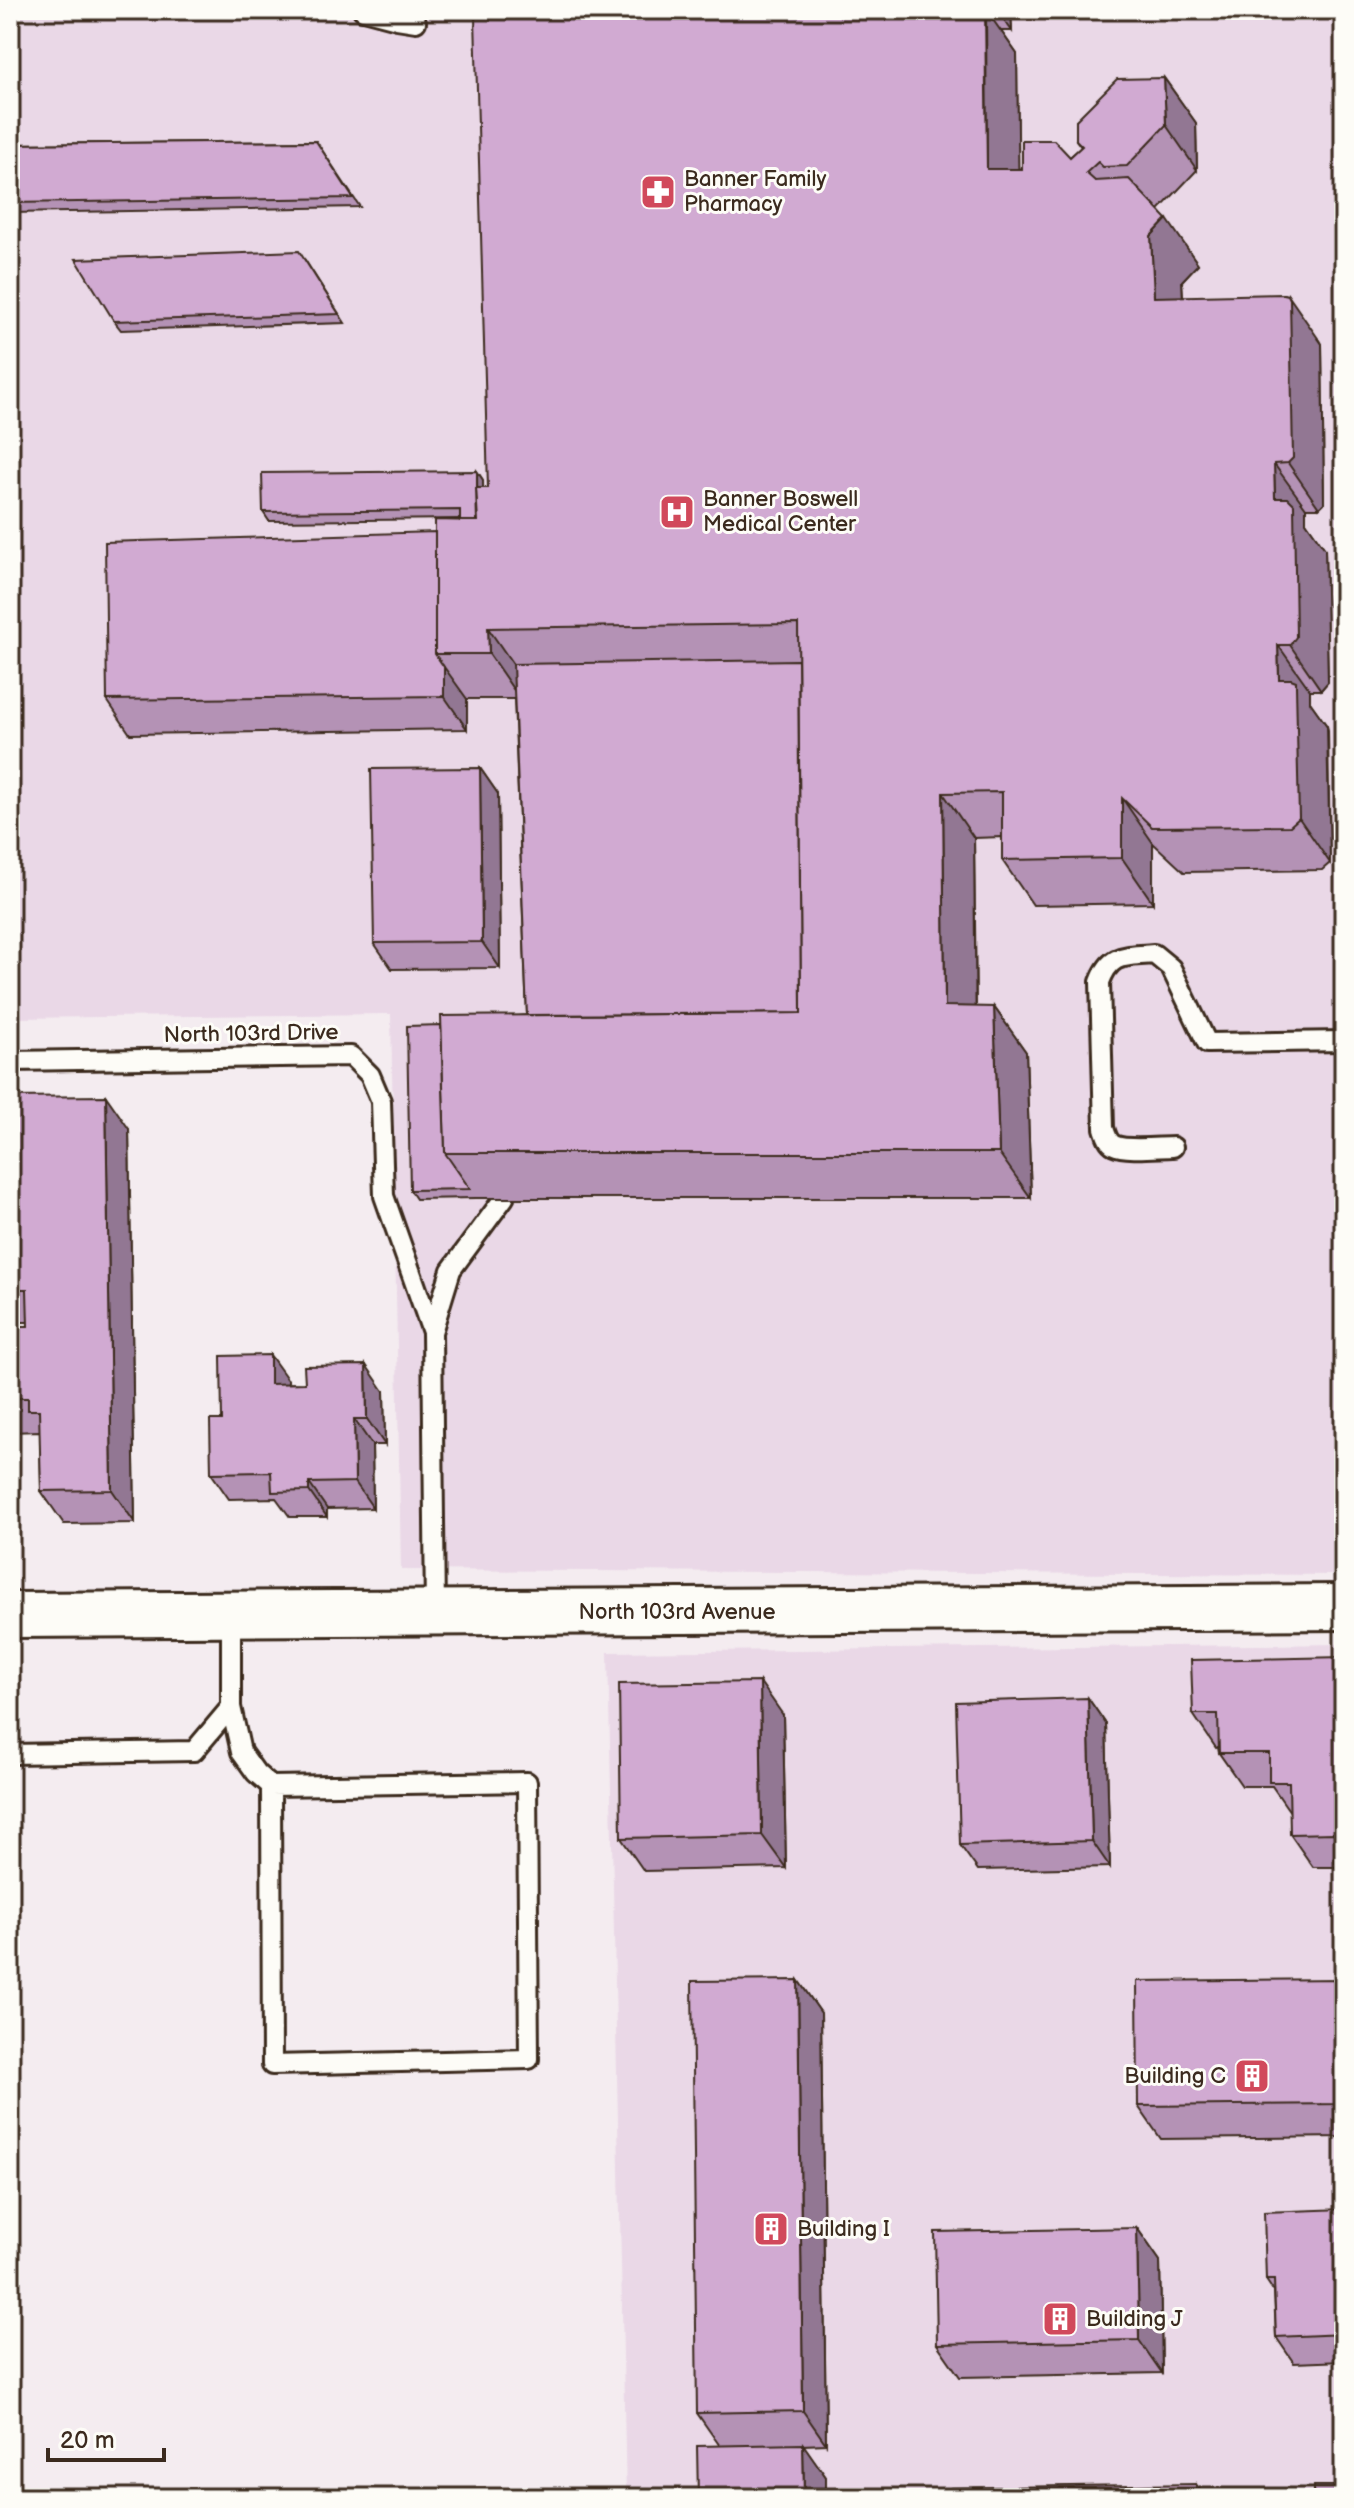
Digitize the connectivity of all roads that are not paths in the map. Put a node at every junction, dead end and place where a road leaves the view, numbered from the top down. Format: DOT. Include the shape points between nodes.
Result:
graph roads {
  1 [pos="363,10"];
  2 [pos="416,22"];
  3 [pos="1344,1041"];
  4 [pos="10,1061"];
  5 [pos="1173,1147"];
  6 [pos="504,1198"];
  7 [pos="432,1332"];
  8 [pos="1344,1607"];
  9 [pos="435,1613"];
  10 [pos="231,1614"];
  11 [pos="10,1615"];
  12 [pos="231,1707"];
  13 [pos="10,1754"];
  14 [pos="271,1786"];
  1 -- 2 [label="lane"];
  3 -- 5 [label="lane" via="1207,1043 1171,968 1154,954 1119,957 1106,965 1100,982 1107,1138 1126,1147"];
  4 -- 7 [label="lane, North 103rd Drive" via="351,1056 370,1075 381,1101 384,1196"];
  6 -- 7 [label="lane" via="451,1270"];
  7 -- 9 [label="lane, North 103rd Drive"];
  8 -- 9 [label="street, North 103rd Avenue"];
  9 -- 10 [label="street, North 103rd Avenue"];
  10 -- 11 [label="street, North 103rd Avenue"];
  10 -- 12 [label="lane"];
  12 -- 13 [label="lane" via="194,1751"];
  12 -- 14 [label="lane" via="241,1752"];
  14 -- 14 [label="lane" via="527,1782 529,2059 272,2065"];
}
